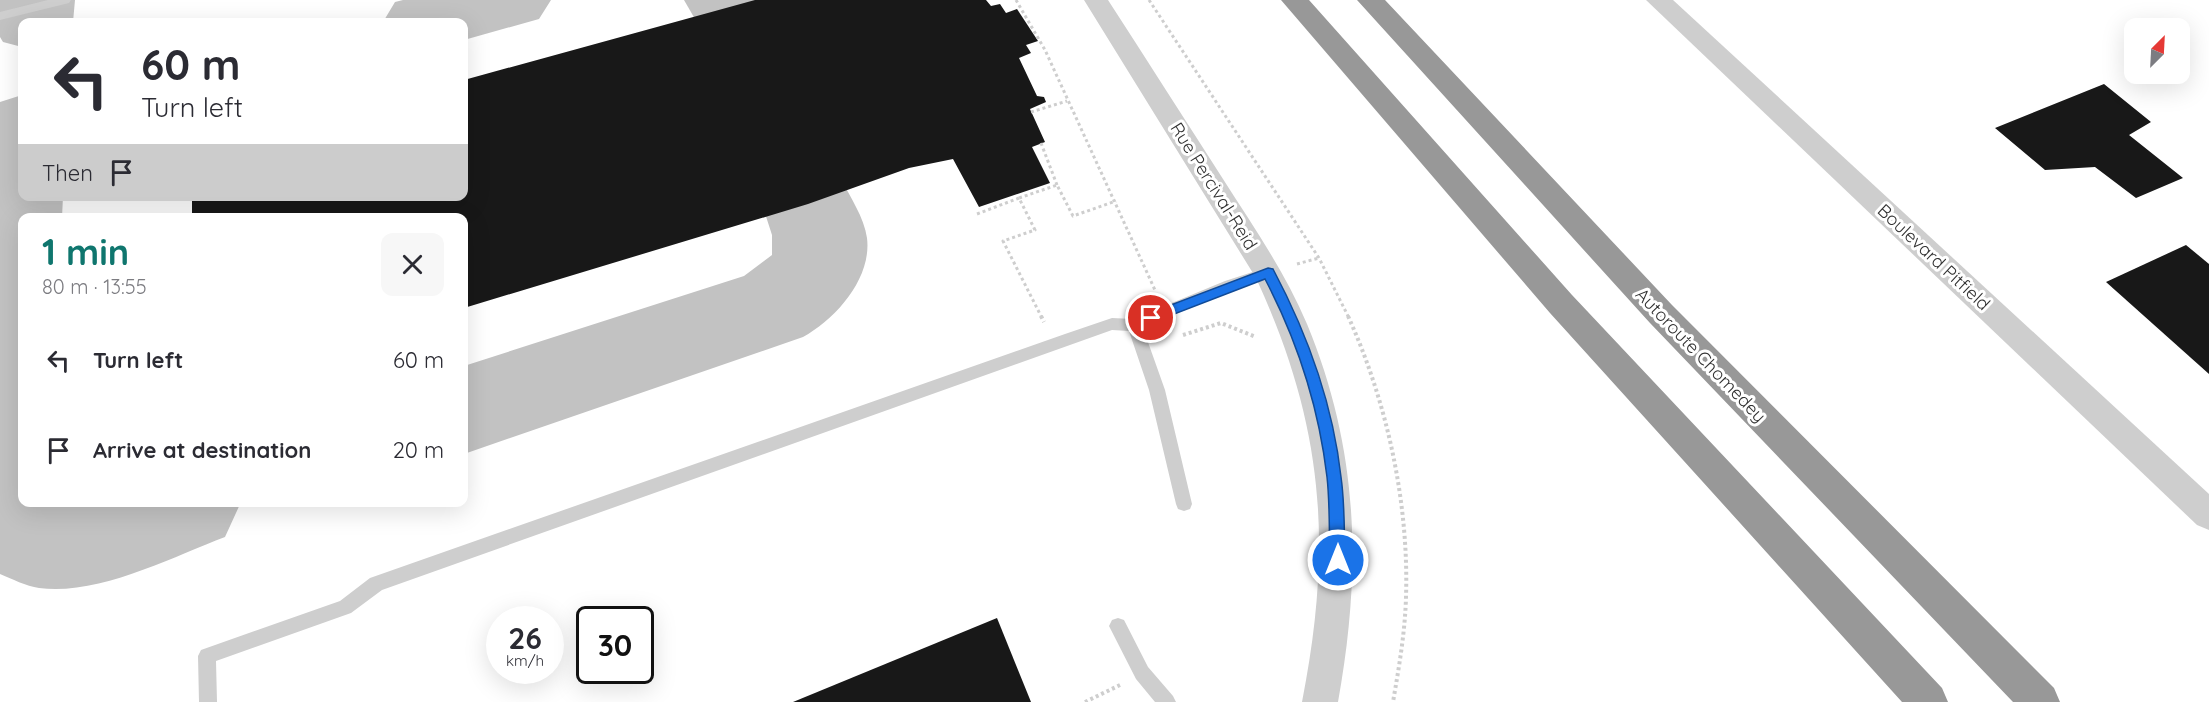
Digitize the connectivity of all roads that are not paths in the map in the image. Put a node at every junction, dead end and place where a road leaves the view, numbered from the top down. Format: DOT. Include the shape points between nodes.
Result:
graph roads {
  1 [pos="65,0"];
  2 [pos="1096,0"];
  3 [pos="1294,0"];
  4 [pos="1370,0"];
  5 [pos="1658,0"];
  6 [pos="0,16"];
  7 [pos="1268,273"];
  8 [pos="1134,325"];
  9 [pos="1184,504"];
  10 [pos="2209,514"];
  11 [pos="1118,626"];
  12 [pos="208,702"];
  13 [pos="1167,702"];
  14 [pos="1320,702"];
  15 [pos="1928,702"];
  16 [pos="2040,702"];
  1 -- 6 [label="lane"];
  2 -- 7 [label="street, Rue Percival-Reid"];
  3 -- 15 [label="highway" via="1561,304"];
  4 -- 16 [label="highway, Autoroute Chomedey" via="1661,314"];
  5 -- 10 [label="street, Boulevard Pitfield"];
  7 -- 8 [label="lane"];
  7 -- 14 [label="street, Rue Percival-Reid" via="1286,306 1316,389 1334,478 1338,578"];
  8 -- 9 [label="lane" via="1147,356"];
  8 -- 12 [label="lane" via="1112,324 1074,336 376,585 345,607 207,656"];
  11 -- 13 [label="lane" via="1142,673"];
}
